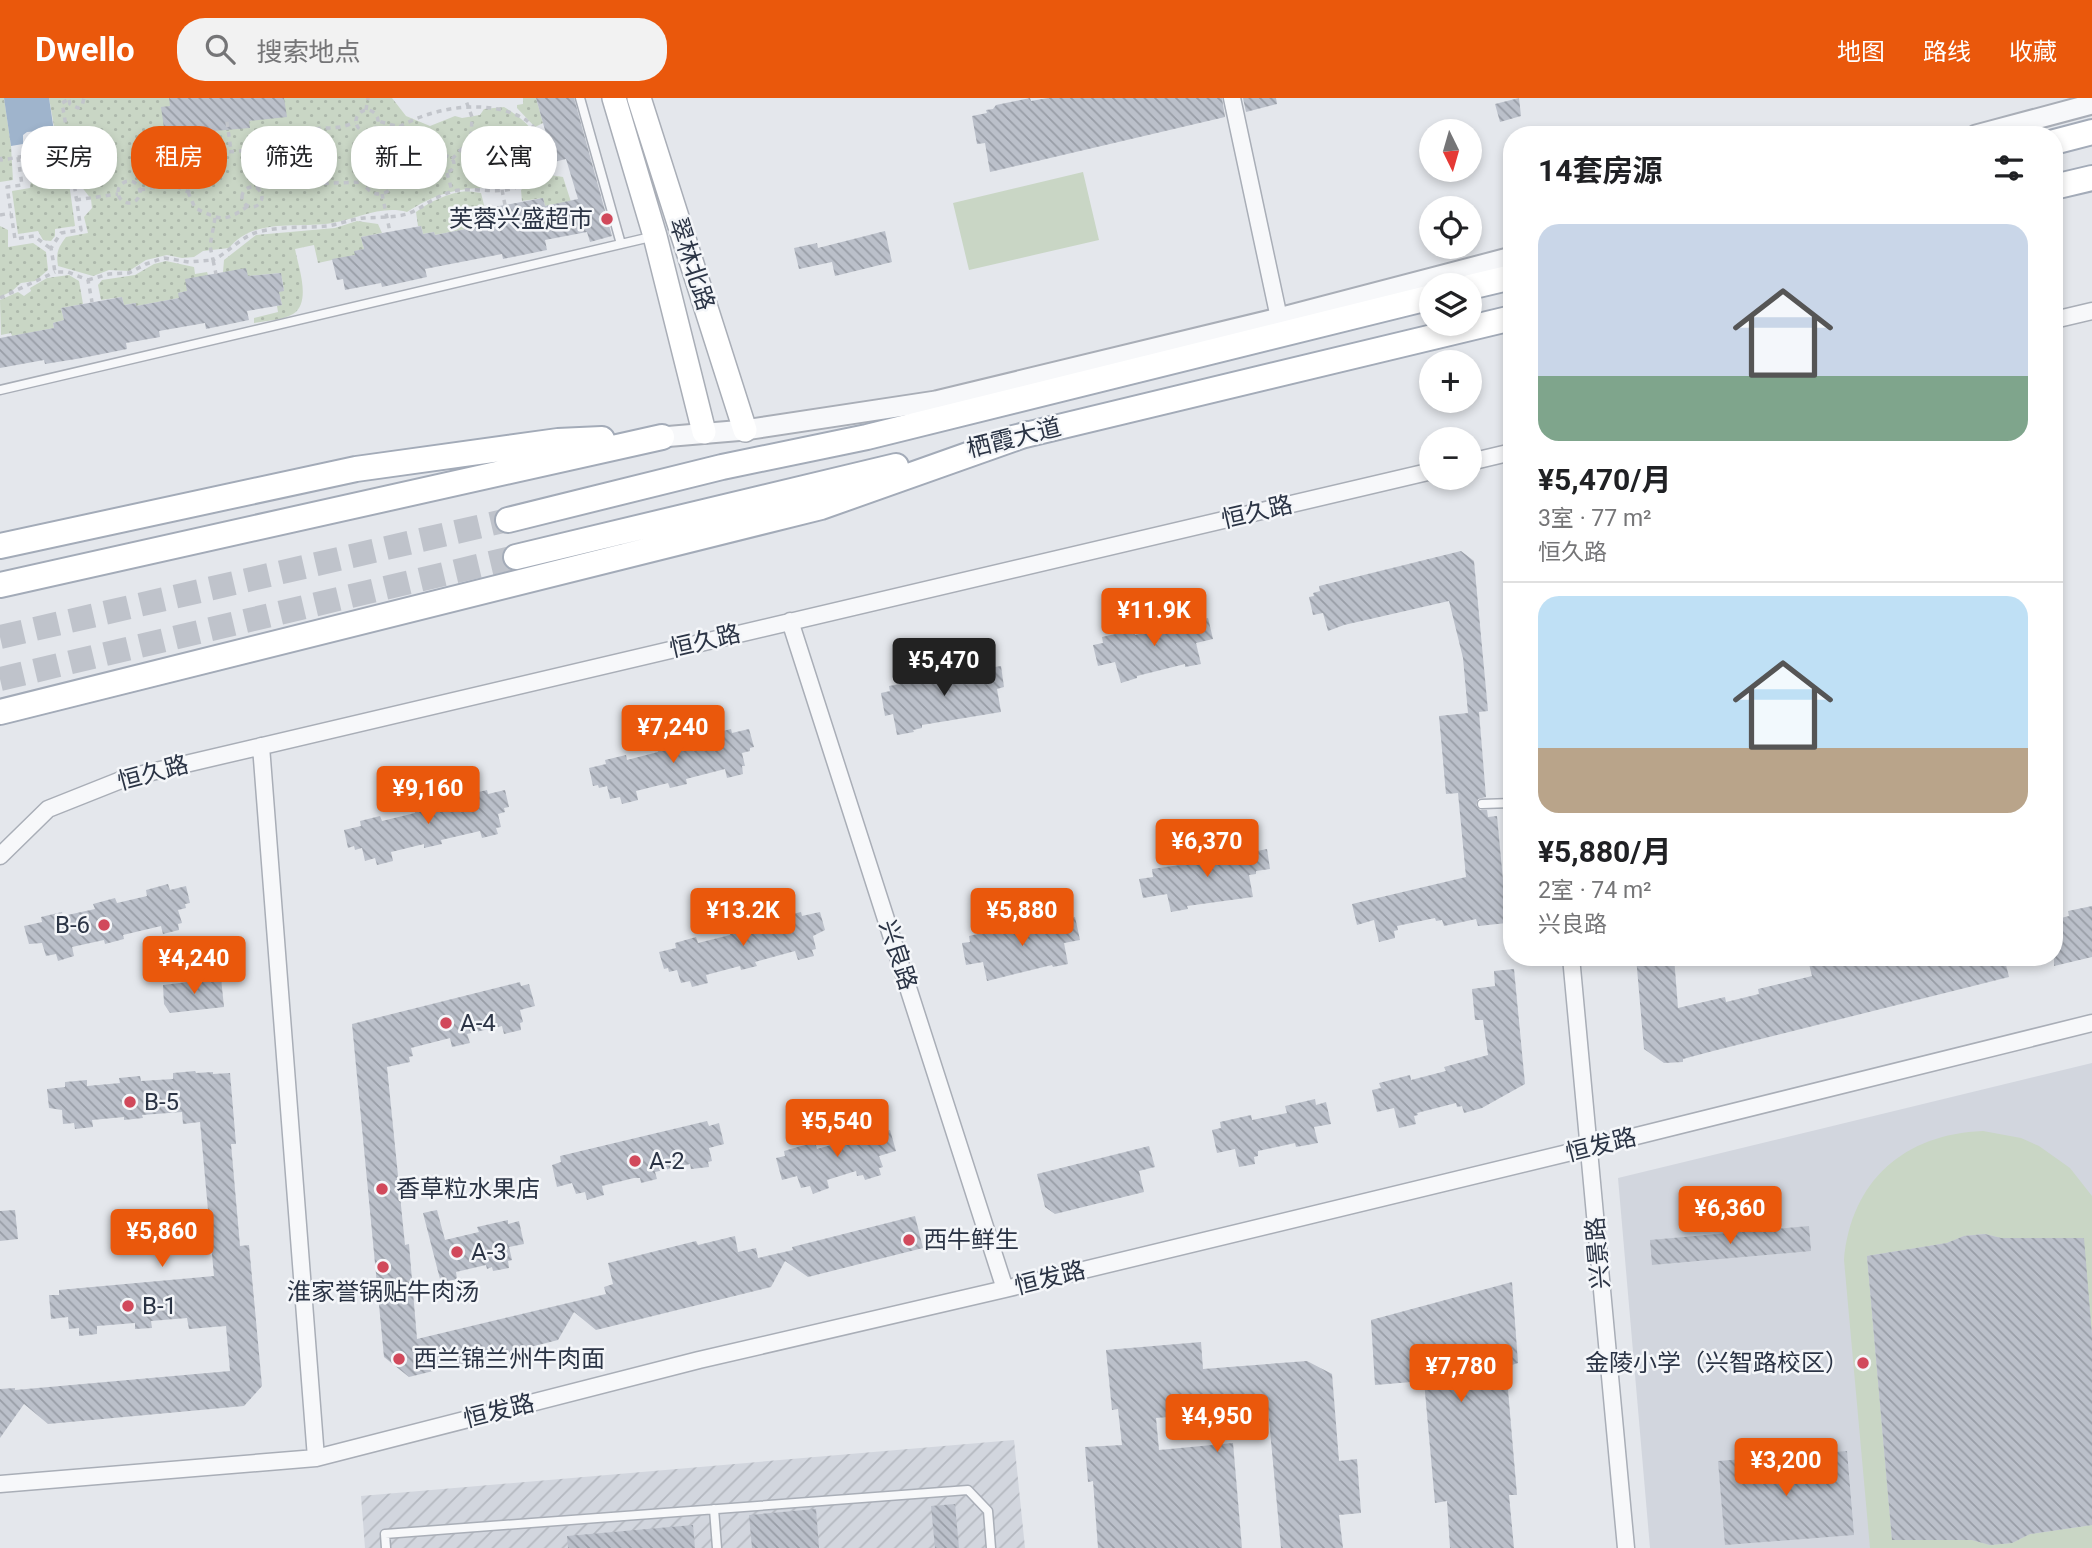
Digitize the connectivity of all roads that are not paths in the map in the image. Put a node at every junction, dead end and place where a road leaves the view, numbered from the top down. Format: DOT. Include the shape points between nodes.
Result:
graph roads {
  1 [pos="580,98"];
  2 [pos="614,98"];
  3 [pos="639,98"];
  4 [pos="1232,98"];
  5 [pos="2092,104"];
  6 [pos="2010,126"];
  7 [pos="2092,132"];
  8 [pos="2063,140"];
  9 [pos="2092,178"];
  10 [pos="2063,185"];
  11 [pos="655,236"];
  12 [pos="621,244"];
  13 [pos="1503,259"];
  14 [pos="1503,279"];
  15 [pos="1482,284"];
  16 [pos="1419,300"];
  17 [pos="2092,311"];
  18 [pos="1279,318"];
  19 [pos="2063,318"];
  20 [pos="1503,320"];
  21 [pos="0,390"];
  22 [pos="745,430"];
  23 [pos="704,432"];
  24 [pos="1027,435"];
  25 [pos="662,437"];
  26 [pos="1503,454"];
  27 [pos="1482,459"];
  28 [pos="1419,474"];
  29 [pos="508,520"];
  30 [pos="0,546"];
  31 [pos="516,557"];
  32 [pos="0,585"];
  33 [pos="790,621"];
  34 [pos="0,712"];
  35 [pos="261,746"];
  36 [pos="1503,803"];
  37 [pos="1482,804"];
  38 [pos="0,856"];
  39 [pos="1572,966"];
  40 [pos="2092,1023"];
  41 [pos="1588,1148"];
  42 [pos="1005,1289"];
  43 [pos="316,1458"];
  44 [pos="0,1484"];
  45 [pos="714,1509"];
  46 [pos="386,1548"];
  47 [pos="717,1548"];
  48 [pos="991,1548"];
  49 [pos="1626,1548"];
  1 -- 12 [label="lane"];
  2 -- 11 [label="main road, 翠林北路"];
  3 -- 22 [label="main road, 翠林北路"];
  4 -- 18 [label="street"];
  5 -- 6 [label="street"];
  7 -- 8 [label="main road"];
  9 -- 10 [label="main road"];
  11 -- 12 [label="lane"];
  11 -- 23 [label="main road, 翠林北路"];
  12 -- 21 [label="lane"];
  13 -- 18 [label="street"];
  14 -- 15 [label="main road"];
  16 -- 29 [label="main road, 栖霞大道" via="867,437"];
  17 -- 19 [label="street"];
  18 -- 22 [label="street" via="936,401"];
  20 -- 24 [label="main road, 栖霞大道"];
  22 -- 23 [label="street"];
  23 -- 25 [label="street"];
  24 -- 31 [label="main road, 栖霞大道"];
  24 -- 34 [label="main road" via="821,507"];
  25 -- 30 [label="main road" via="558,440 356,469"];
  25 -- 32 [label="main road"];
  26 -- 27 [label="street"];
  28 -- 33 [label="street, 恒久路"];
  33 -- 35 [label="street, 恒久路"];
  33 -- 42 [label="street, 兴良路"];
  35 -- 38 [label="street, 恒久路" via="126,778 48,809"];
  35 -- 43 [label="street"];
  36 -- 37 [label="lane"];
  39 -- 41 [label="street, 兴景路"];
  40 -- 41 [label="street, 恒发路"];
  41 -- 42 [label="street, 恒发路"];
  41 -- 49 [label="street, 兴景路"];
  42 -- 43 [label="street, 恒发路" via="699,1360"];
  43 -- 44 [label="street, 恒发路"];
  45 -- 46 [label="lane" via="385,1534"];
  45 -- 47 [label="lane"];
  45 -- 48 [label="lane" via="968,1490 988,1511"];
}
